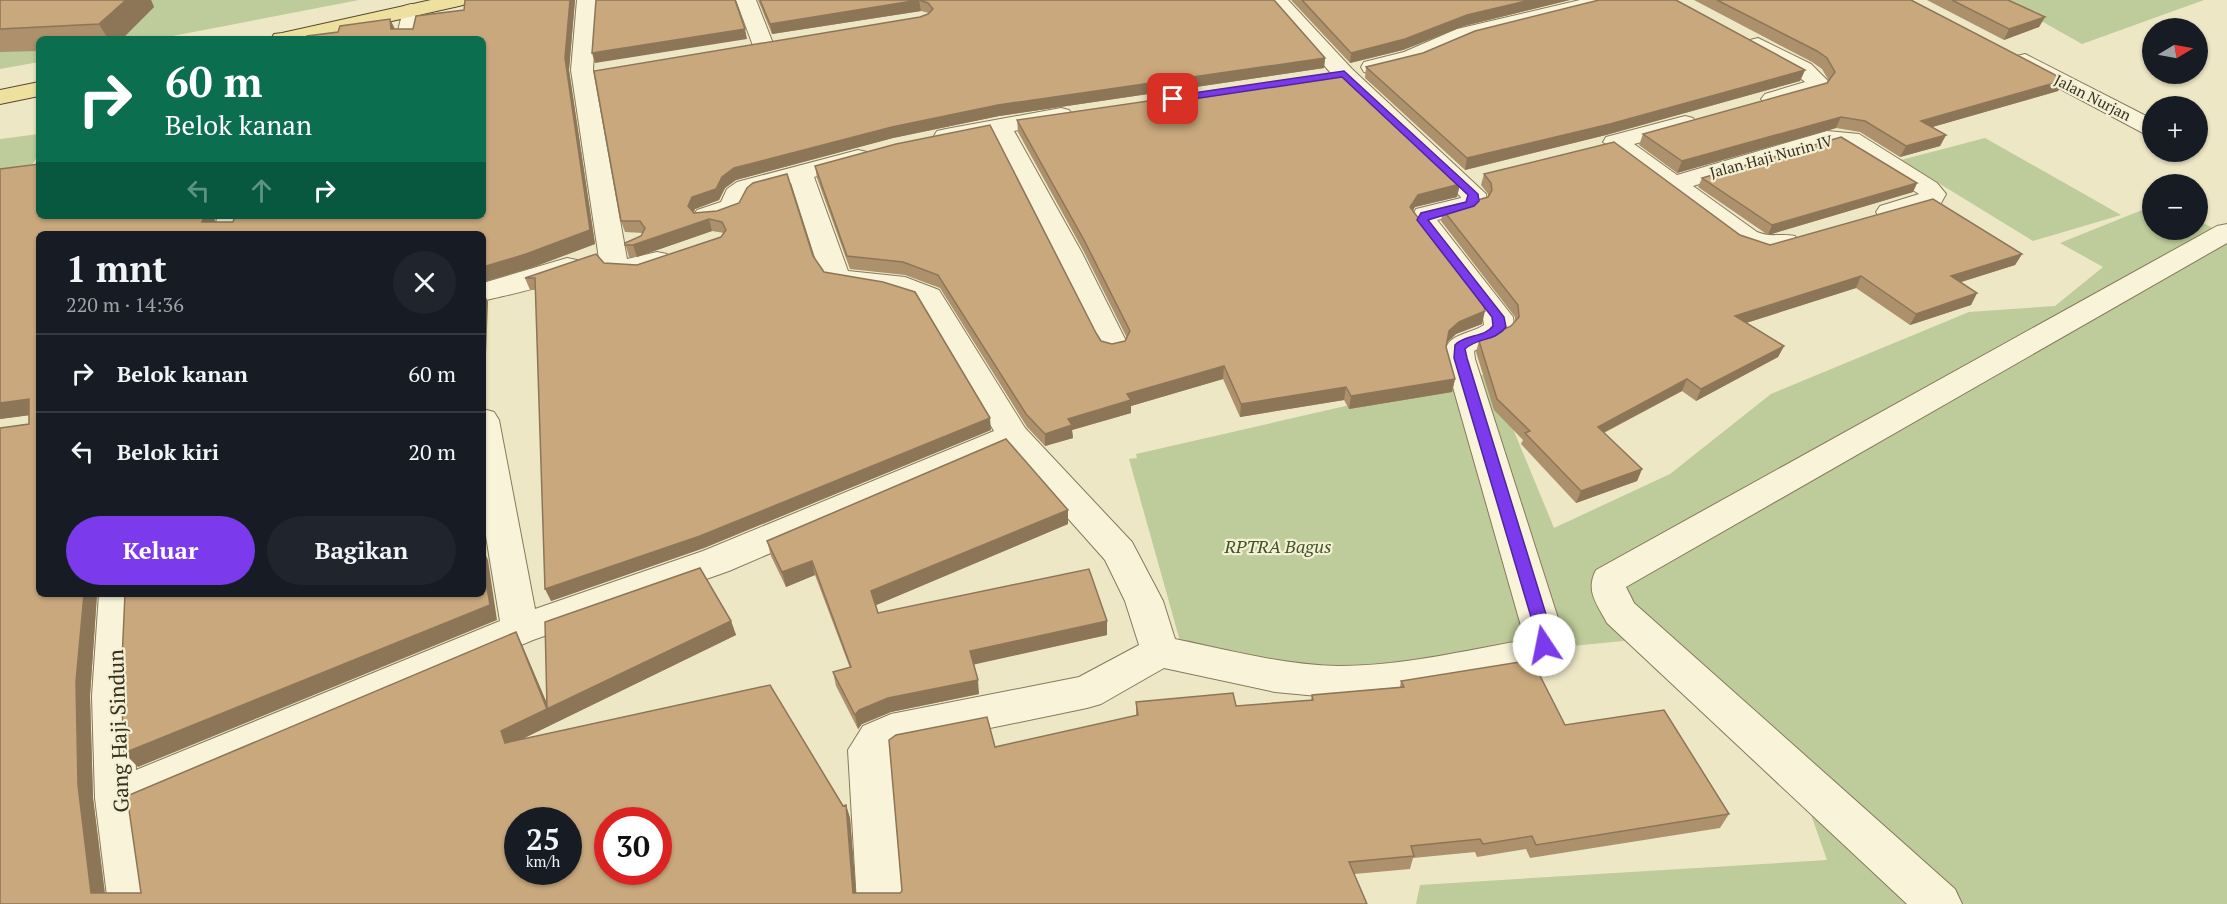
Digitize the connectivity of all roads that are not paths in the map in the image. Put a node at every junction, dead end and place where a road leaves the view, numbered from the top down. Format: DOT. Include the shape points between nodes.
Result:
graph roads {
  1 [pos="459,0"];
  2 [pos="587,0"];
  3 [pos="746,0"];
  4 [pos="1277,0"];
  5 [pos="1591,1"];
  6 [pos="411,10"];
  7 [pos="295,36"];
  8 [pos="407,36"];
  9 [pos="1743,37"];
  10 [pos="741,50"];
  11 [pos="2005,51"];
  12 [pos="1333,76"];
  13 [pos="36,90"];
  14 [pos="0,97"];
  15 [pos="1748,106"];
  16 [pos="1088,110"];
  17 [pos="1704,118"];
  18 [pos="2142,123"];
  19 [pos="999,125"];
  20 [pos="929,140"];
  21 [pos="883,150"];
  22 [pos="800,173"];
  23 [pos="1672,183"];
  24 [pos="706,216"];
  25 [pos="1869,218"];
  26 [pos="2227,232"];
  27 [pos="1804,236"];
  28 [pos="622,244"];
  29 [pos="682,252"];
  30 [pos="486,291"];
  31 [pos="1113,345"];
  32 [pos="1012,436"];
  33 [pos="486,437"];
  34 [pos="117,597"];
  35 [pos="520,629"];
  36 [pos="1160,652"];
  37 [pos="116,798"];
  38 [pos="131,904"];
  39 [pos="880,904"];
  40 [pos="1939,904"];
  1 -- 6 [label="main road"];
  2 -- 28 [label="street" via="582,50 594,73"];
  3 -- 10 [label="street" via="772,45"];
  4 -- 12 [label="street"];
  5 -- 12 [label="street" via="1465,34 1412,57"];
  6 -- 7 [label="main road"];
  6 -- 8 [label="street"];
  9 -- 15 [label="street" via="1803,69 1816,81 1814,87"];
  11 -- 18 [label="street, Jalan Nurjan"];
  12 -- 36 [label="street" via="1474,177 1474,201 1425,215 1423,220 1498,317 1499,327 1494,333 1466,341 1459,348 1460,358 1545,637 1541,651 1395,676 1323,682"];
  13 -- 14 [label="main road"];
  16 -- 19 [label="street"];
  17 -- 23 [label="street" via="1604,145"];
  19 -- 20 [label="street"];
  19 -- 31 [label="street"];
  21 -- 22 [label="street"];
  22 -- 24 [label="street" via="746,187 736,195 732,207"];
  22 -- 32 [label="street" via="838,277 853,282 911,285 929,296"];
  23 -- 25 [label="street, Jalan Haji Nurin IV" via="1836,137 1850,139 1933,194 1931,199"];
  23 -- 27 [label="street" via="1759,244 1772,246"];
  26 -- 40 [label="street" via="1609,580 1608,588 1620,613"];
  28 -- 29 [label="street" via="618,267 627,268"];
  28 -- 30 [label="street" via="542,276"];
  32 -- 35 [label="street" via="716,561"];
  32 -- 36 [label="street" via="1119,552 1144,602"];
  33 -- 35 [label="street"];
  34 -- 37 [label="street, Gang Haji Sindun" via="112,696"];
  35 -- 37 [label="street"];
  36 -- 39 [label="street" via="1087,692 891,731 877,738 869,750 868,765"];
  37 -- 38 [label="street, Gang Haji Sindun"];
}
